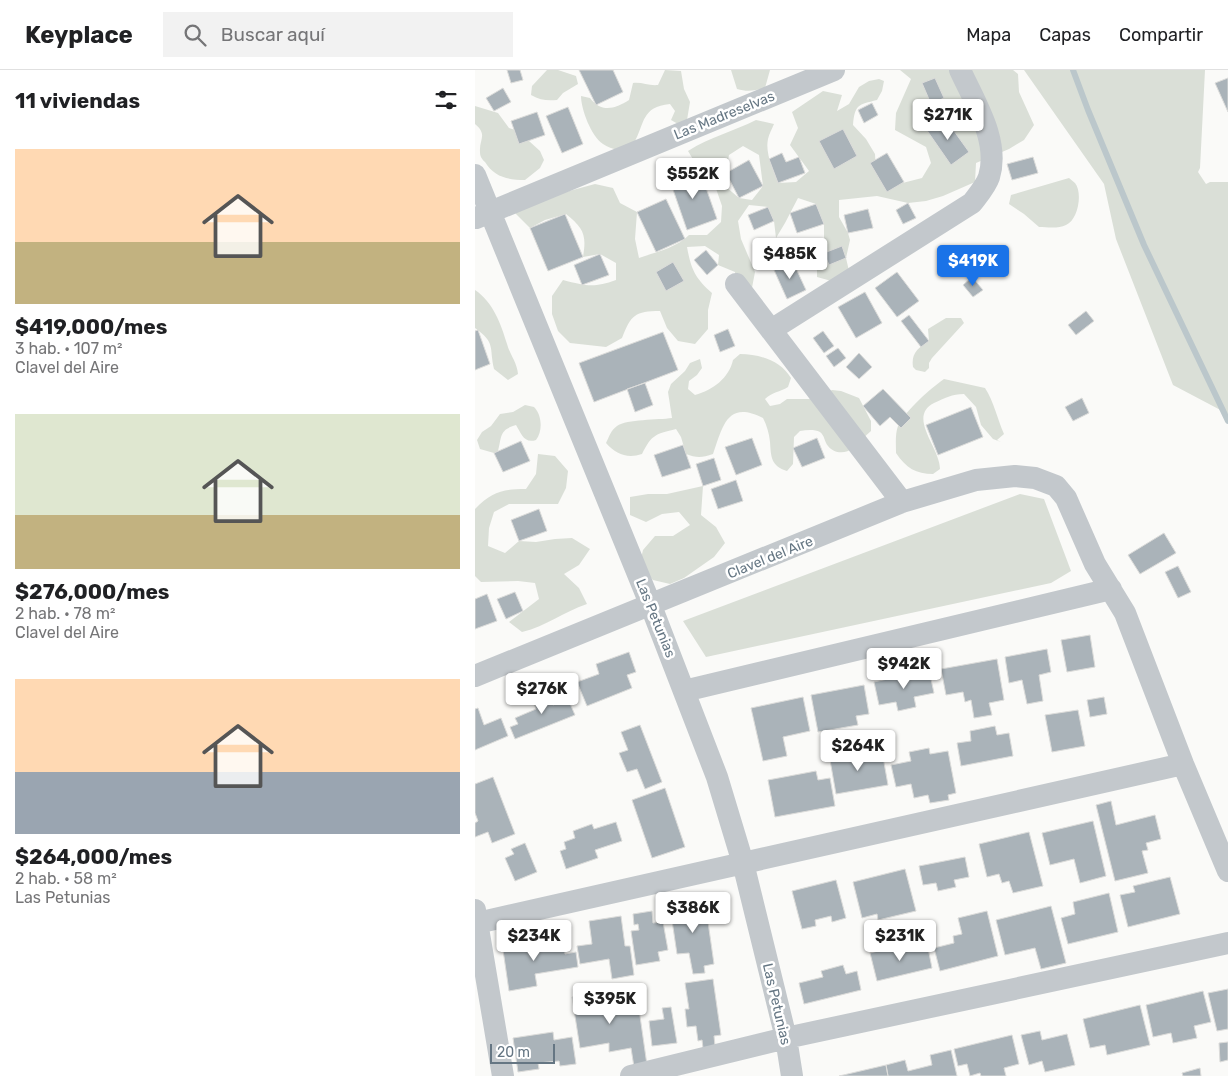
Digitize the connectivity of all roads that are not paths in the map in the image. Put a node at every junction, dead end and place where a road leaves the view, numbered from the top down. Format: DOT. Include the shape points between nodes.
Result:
graph roads {
  1 [pos="834,70"];
  2 [pos="960,70"];
  3 [pos="475,175"];
  4 [pos="482,215"];
  5 [pos="736,284"];
  6 [pos="771,330"];
  7 [pos="902,502"];
  8 [pos="1111,589"];
  9 [pos="651,606"];
  10 [pos="475,676"];
  11 [pos="684,691"];
  12 [pos="1183,764"];
  13 [pos="743,863"];
  14 [pos="1228,871"];
  15 [pos="476,917"];
  16 [pos="1228,942"];
  17 [pos="786,1038"];
  18 [pos="503,1076"];
  19 [pos="631,1076"];
  20 [pos="792,1076"];
  1 -- 4 [label="street, Las Madreselvas"];
  2 -- 6 [label="street" via="991,140 993,157 989,179 972,203"];
  3 -- 4 [label="street, Las Petunias"];
  4 -- 9 [label="street, Las Petunias"];
  5 -- 6 [label="street"];
  6 -- 7 [label="street"];
  7 -- 8 [label="street, Clavel del Aire" via="976,480 1015,476 1035,478 1056,486 1066,498 1095,564"];
  7 -- 9 [label="street, Clavel del Aire"];
  8 -- 11 [label="street"];
  8 -- 12 [label="street" via="1125,613"];
  9 -- 10 [label="street, Clavel del Aire"];
  9 -- 11 [label="street, Las Petunias"];
  11 -- 13 [label="street, Las Petunias" via="717,777"];
  12 -- 13 [label="street"];
  12 -- 14 [label="street"];
  13 -- 15 [label="street"];
  13 -- 17 [label="street, Las Petunias"];
  15 -- 18 [label="street"];
  16 -- 17 [label="street"];
  17 -- 19 [label="street"];
  17 -- 20 [label="street, Las Petunias"];
}
